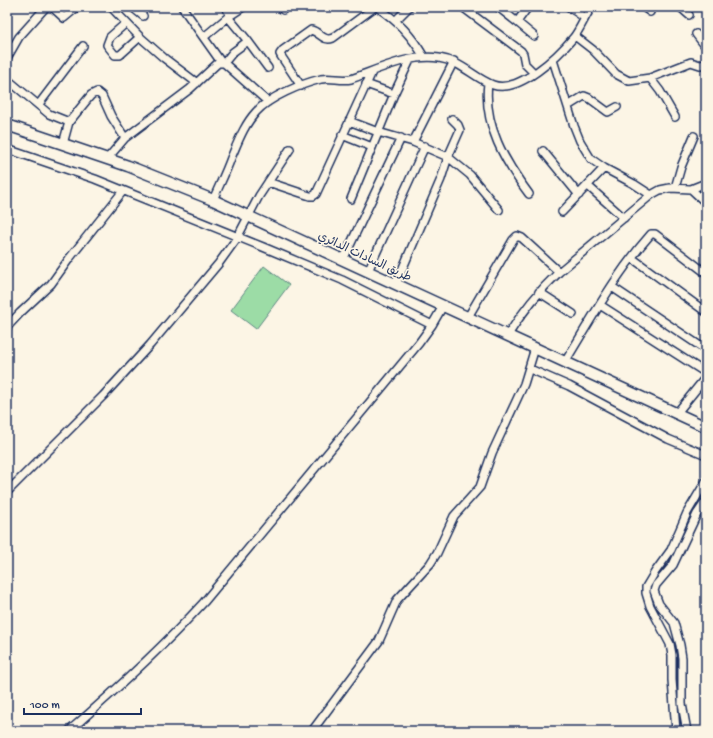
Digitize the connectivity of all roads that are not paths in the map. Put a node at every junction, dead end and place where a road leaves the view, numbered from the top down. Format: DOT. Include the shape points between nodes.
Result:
graph roads {
  1 [pos="46,7"];
  2 [pos="52,7"];
  3 [pos="132,7"];
  4 [pos="182,7"];
  5 [pos="225,7"];
  6 [pos="243,7"];
  7 [pos="376,7"];
  8 [pos="409,7"];
  9 [pos="498,7"];
  10 [pos="528,7"];
  11 [pos="569,7"];
  12 [pos="643,7"];
  13 [pos="680,7"];
  14 [pos="76,8"];
  15 [pos="115,8"];
  16 [pos="591,8"];
  17 [pos="465,9"];
  18 [pos="650,12"];
  19 [pos="143,16"];
  20 [pos="230,16"];
  21 [pos="689,16"];
  22 [pos="585,18"];
  23 [pos="395,21"];
  24 [pos="517,22"];
  25 [pos="126,23"];
  26 [pos="696,34"];
  27 [pos="534,36"];
  28 [pos="575,36"];
  29 [pos="140,37"];
  30 [pos="204,37"];
  31 [pos="248,41"];
  32 [pos="83,46"];
  33 [pos="706,47"];
  34 [pos="424,57"];
  35 [pos="7,58"];
  36 [pos="410,60"];
  37 [pos="553,60"];
  38 [pos="223,62"];
  39 [pos="454,62"];
  40 [pos="706,64"];
  41 [pos="268,68"];
  42 [pos="372,72"];
  43 [pos="534,73"];
  44 [pos="650,78"];
  45 [pos="7,79"];
  46 [pos="197,83"];
  47 [pos="488,83"];
  48 [pos="366,84"];
  49 [pos="301,86"];
  50 [pos="394,94"];
  51 [pos="268,102"];
  52 [pos="39,104"];
  53 [pos="568,106"];
  54 [pos="617,107"];
  55 [pos="675,117"];
  56 [pos="452,119"];
  57 [pos="69,122"];
  58 [pos="349,122"];
  59 [pos="7,125"];
  60 [pos="378,132"];
  61 [pos="342,135"];
  62 [pos="694,136"];
  63 [pos="125,138"];
  64 [pos="400,138"];
  65 [pos="413,142"];
  66 [pos="63,144"];
  67 [pos="426,146"];
  68 [pos="372,147"];
  69 [pos="7,149"];
  70 [pos="290,149"];
  71 [pos="543,151"];
  72 [pos="448,157"];
  73 [pos="107,159"];
  74 [pos="604,168"];
  75 [pos="268,182"];
  76 [pos="706,183"];
  77 [pos="588,186"];
  78 [pos="675,188"];
  79 [pos="691,189"];
  80 [pos="124,191"];
  81 [pos="529,194"];
  82 [pos="579,195"];
  83 [pos="651,195"];
  84 [pos="351,199"];
  85 [pos="213,200"];
  86 [pos="706,203"];
  87 [pos="499,210"];
  88 [pos="562,212"];
  89 [pos="248,216"];
  90 [pos="624,218"];
  91 [pos="237,238"];
  92 [pos="632,258"];
  93 [pos="343,260"];
  94 [pos="368,271"];
  95 [pos="559,272"];
  96 [pos="706,273"];
  97 [pos="396,284"];
  98 [pos="612,287"];
  99 [pos="539,292"];
  100 [pos="600,305"];
  101 [pos="444,306"];
  102 [pos="706,312"];
  103 [pos="573,314"];
  104 [pos="468,317"];
  105 [pos="432,325"];
  106 [pos="7,327"];
  107 [pos="508,336"];
  108 [pos="535,348"];
  109 [pos="706,350"];
  110 [pos="565,362"];
  111 [pos="530,369"];
  112 [pos="706,373"];
  113 [pos="706,377"];
  114 [pos="676,414"];
  115 [pos="706,427"];
  116 [pos="706,454"];
  117 [pos="706,481"];
  118 [pos="7,492"];
  119 [pos="706,501"];
  120 [pos="681,674"];
  121 [pos="672,675"];
  122 [pos="69,731"];
  123 [pos="312,731"];
  124 [pos="676,731"];
  125 [pos="687,731"];
  1 -- 35 [label="street" via="19,37"];
  2 -- 14 [label="street" via="64,18"];
  3 -- 19 [label="street"];
  4 -- 30 [label="street"];
  5 -- 20 [label="street"];
  6 -- 20 [label="street"];
  7 -- 23 [label="street"];
  7 -- 49 [label="street" via="333,38 324,39 311,30 283,50 280,54 282,59"];
  8 -- 23 [label="street"];
  9 -- 24 [label="street"];
  10 -- 24 [label="street"];
  11 -- 22 [label="street"];
  12 -- 18 [label="street"];
  13 -- 21 [label="street"];
  15 -- 25 [label="street"];
  16 -- 22 [label="street"];
  17 -- 43 [label="street" via="521,51 525,64"];
  20 -- 30 [label="street"];
  20 -- 31 [label="street"];
  22 -- 28 [label="street"];
  23 -- 34 [label="street"];
  24 -- 27 [label="street"];
  25 -- 29 [label="street"];
  25 -- 29 [label="street" via="108,40 107,45 115,55 120,55"];
  26 -- 33 [label="street"];
  28 -- 37 [label="street"];
  28 -- 44 [label="street" via="623,79 633,81"];
  29 -- 46 [label="street"];
  30 -- 38 [label="street"];
  31 -- 38 [label="street"];
  31 -- 41 [label="street"];
  32 -- 52 [label="street"];
  34 -- 36 [label="street"];
  34 -- 39 [label="street"];
  36 -- 42 [label="street"];
  36 -- 50 [label="street"];
  37 -- 43 [label="street"];
  37 -- 53 [label="street"];
  38 -- 46 [label="street" via="215,65"];
  38 -- 51 [label="street"];
  39 -- 47 [label="street"];
  39 -- 65 [label="street"];
  40 -- 44 [label="street" via="690,62"];
  42 -- 48 [label="street"];
  42 -- 49 [label="street" via="345,80 327,78"];
  43 -- 47 [label="street" via="517,83 503,87"];
  44 -- 55 [label="street"];
  45 -- 52 [label="street"];
  46 -- 63 [label="street"];
  47 -- 81 [label="street" via="490,121 508,165"];
  48 -- 50 [label="street"];
  48 -- 58 [label="street"];
  49 -- 51 [label="street"];
  50 -- 60 [label="street"];
  51 -- 85 [label="street" via="257,111 242,132"];
  52 -- 57 [label="street" via="53,116"];
  53 -- 54 [label="street" via="584,96 608,112"];
  53 -- 74 [label="street" via="584,149"];
  56 -- 72 [label="street" via="460,130"];
  57 -- 63 [label="street" via="91,95 97,92 102,96"];
  57 -- 66 [label="street"];
  58 -- 60 [label="street"];
  58 -- 61 [label="street"];
  59 -- 66 [label="main road, طريق السادات الدائري"];
  60 -- 64 [label="street"];
  60 -- 68 [label="street"];
  61 -- 68 [label="street"];
  61 -- 75 [label="street" via="315,196"];
  62 -- 78 [label="street"];
  63 -- 73 [label="street"];
  64 -- 65 [label="street"];
  64 -- 93 [label="street"];
  65 -- 67 [label="street"];
  66 -- 73 [label="main road, طريق السادات الدائري"];
  67 -- 72 [label="street"];
  67 -- 94 [label="street"];
  68 -- 84 [label="street"];
  69 -- 80 [label="street" via="64,167"];
  70 -- 75 [label="street"];
  71 -- 82 [label="street"];
  72 -- 87 [label="street" via="470,175"];
  72 -- 97 [label="street"];
  73 -- 85 [label="main road, طريق السادات الدائري"];
  74 -- 77 [label="street"];
  74 -- 83 [label="street"];
  75 -- 89 [label="street"];
  76 -- 79 [label="street"];
  77 -- 82 [label="street"];
  77 -- 90 [label="street"];
  78 -- 79 [label="street"];
  78 -- 83 [label="street" via="660,190"];
  79 -- 86 [label="street"];
  80 -- 91 [label="street"];
  80 -- 106 [label="street" via="68,259 51,284"];
  82 -- 88 [label="street"];
  83 -- 90 [label="street"];
  85 -- 89 [label="main road, طريق السادات الدائري"];
  89 -- 91 [label="street"];
  89 -- 93 [label="main road, طريق السادات الدائري"];
  90 -- 95 [label="street"];
  91 -- 105 [label="street" via="342,280"];
  91 -- 118 [label="street" via="150,345"];
  92 -- 96 [label="street" via="651,234 655,234"];
  92 -- 98 [label="street"];
  92 -- 102 [label="street"];
  93 -- 94 [label="main road, طريق السادات الدائري"];
  94 -- 97 [label="main road, طريق السادات الدائري"];
  95 -- 99 [label="street"];
  95 -- 104 [label="street" via="517,236"];
  97 -- 101 [label="main road, طريق السادات الدائري"];
  98 -- 100 [label="street"];
  98 -- 109 [label="street"];
  99 -- 103 [label="street"];
  99 -- 107 [label="street"];
  100 -- 110 [label="street"];
  100 -- 112 [label="street"];
  101 -- 104 [label="main road, طريق السادات الدائري"];
  101 -- 105 [label="street"];
  104 -- 107 [label="main road, طريق السادات الدائري"];
  105 -- 122 [label="street" via="394,374 179,630"];
  107 -- 108 [label="main road, طريق السادات الدائري"];
  108 -- 110 [label="main road, طريق السادات الدائري"];
  108 -- 111 [label="street"];
  110 -- 114 [label="main road, طريق السادات الدائري"];
  111 -- 116 [label="street" via="580,391 668,439"];
  111 -- 123 [label="street" via="489,460 480,487 454,516 430,564 397,600 379,641"];
  113 -- 114 [label="street"];
  114 -- 115 [label="main road, طريق السادات الدائري"];
  117 -- 121 [label="street" via="687,513 671,550 646,587 650,606 670,644"];
  119 -- 120 [label="street" via="673,565 654,591 659,604 676,628 682,652"];
  120 -- 121 [label="street"];
  120 -- 125 [label="street" via="682,704"];
  121 -- 124 [label="street"];
}
